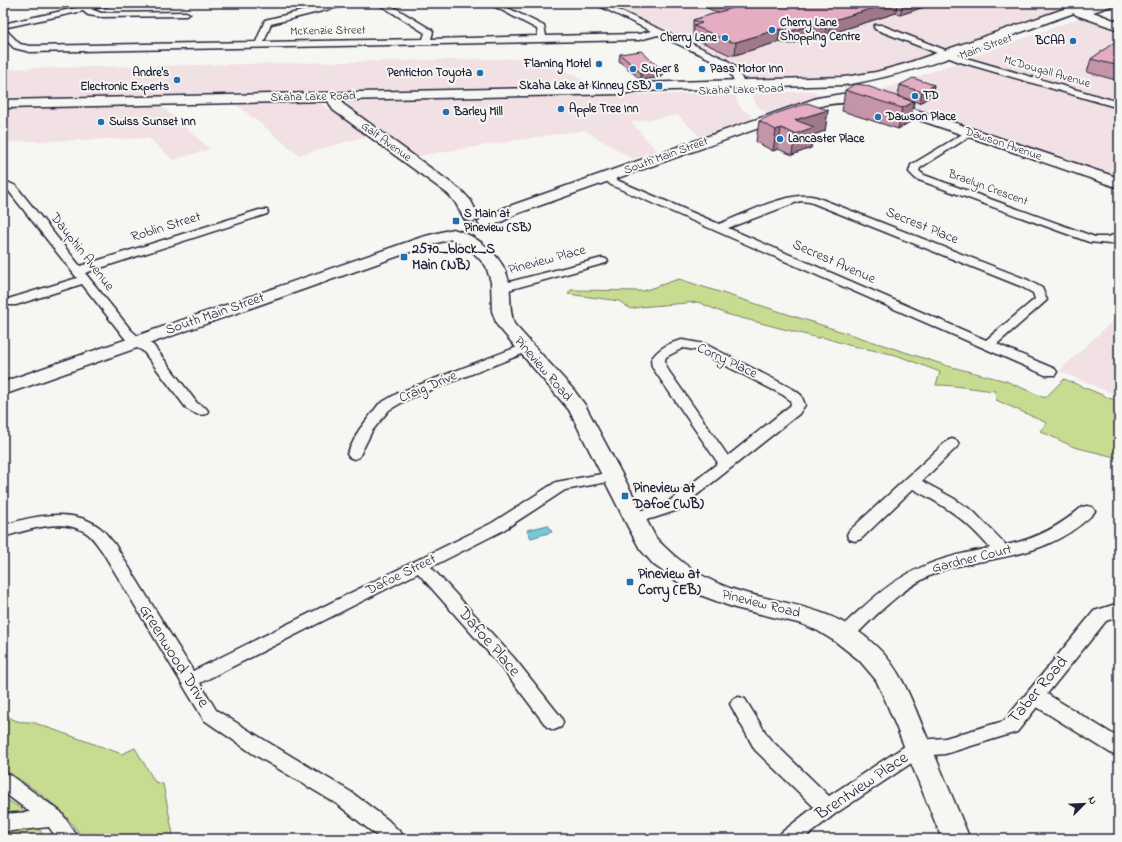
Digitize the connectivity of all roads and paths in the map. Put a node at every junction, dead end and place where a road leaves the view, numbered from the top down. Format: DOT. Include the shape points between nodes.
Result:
graph roads {
  1 [pos="109,3"];
  2 [pos="343,3"];
  3 [pos="381,3"];
  4 [pos="492,3"];
  5 [pos="598,3"];
  6 [pos="1054,3"];
  7 [pos="1110,3"];
  8 [pos="84,8"];
  9 [pos="1080,8"];
  10 [pos="186,14"];
  11 [pos="1119,22"];
  12 [pos="3,26"];
  13 [pos="1119,26"];
  14 [pos="878,27"];
  15 [pos="3,32"];
  16 [pos="658,32"];
  17 [pos="542,39"];
  18 [pos="426,41"];
  19 [pos="259,44"];
  20 [pos="952,56"];
  21 [pos="844,81"];
  22 [pos="741,87"];
  23 [pos="860,93"];
  24 [pos="337,102"];
  25 [pos="3,103"];
  26 [pos="1119,105"];
  27 [pos="969,133"];
  28 [pos="607,178"];
  29 [pos="3,183"];
  30 [pos="1119,183"];
  31 [pos="263,212"];
  32 [pos="719,228"];
  33 [pos="468,229"];
  34 [pos="1119,236"];
  35 [pos="602,261"];
  36 [pos="81,275"];
  37 [pos="500,288"];
  38 [pos="12,302"];
  39 [pos="136,342"];
  40 [pos="988,345"];
  41 [pos="525,348"];
  42 [pos="1050,372"];
  43 [pos="3,389"];
  44 [pos="201,411"];
  45 [pos="952,444"];
  46 [pos="354,454"];
  47 [pos="726,464"];
  48 [pos="613,477"];
  49 [pos="912,482"];
  50 [pos="1086,511"];
  51 [pos="634,518"];
  52 [pos="3,532"];
  53 [pos="854,535"];
  54 [pos="1002,552"];
  55 [pos="420,565"];
  56 [pos="1119,609"];
  57 [pos="845,635"];
  58 [pos="189,681"];
  59 [pos="1035,696"];
  60 [pos="740,704"];
  61 [pos="554,722"];
  62 [pos="918,748"];
  63 [pos="1119,748"];
  64 [pos="3,781"];
  65 [pos="828,808"];
  66 [pos="54,818"];
  67 [pos="3,823"];
  68 [pos="69,839"];
  69 [pos="394,839"];
  70 [pos="788,839"];
  71 [pos="956,839"];
  1 -- 8 [label="street"];
  2 -- 19 [label="street" via="268,22"];
  3 -- 18 [label="street" via="429,32"];
  4 -- 17 [label="street" via="541,28"];
  5 -- 16 [label="street"];
  6 -- 9 [label="street"];
  7 -- 9 [label="street, Main Street"];
  8 -- 10 [label="street" via="101,15"];
  8 -- 12 [label="street"];
  9 -- 11 [label="street"];
  9 -- 13 [label="street"];
  9 -- 20 [label="street, Main Street"];
  14 -- 20 [label="street, McDougall Avenue"];
  15 -- 19 [label="street, McKenzie Street" via="17,46 30,49"];
  16 -- 17 [label="street, McKenzie Street" via="639,37"];
  16 -- 22 [label="street" via="728,65 734,71"];
  17 -- 18 [label="street, McKenzie Street"];
  18 -- 19 [label="street, McKenzie Street"];
  20 -- 21 [label="street, Main Street" via="890,73"];
  20 -- 23 [label="street, Main Street"];
  20 -- 26 [label="street, McDougall Avenue"];
  21 -- 22 [label="street, Skaha Lake Road"];
  22 -- 23 [label="street, Skaha Lake Road" via="821,88"];
  22 -- 24 [label="street, Skaha Lake Road" via="640,93 622,90 350,96"];
  23 -- 27 [label="street, Dawson Avenue"];
  23 -- 28 [label="street, South Main Street" via="822,101"];
  24 -- 25 [label="street, Skaha Lake Road"];
  24 -- 33 [label="street, Galt Avenue" via="444,184"];
  27 -- 30 [label="street, Dawson Avenue"];
  27 -- 34 [label="street, Braelyn Crescent" via="915,167 913,169 916,174 1093,240 1110,241"];
  28 -- 32 [label="street, Secrest Avenue"];
  28 -- 33 [label="street, South Main Street" via="510,211"];
  29 -- 36 [label="street, Dauphin Avenue" via="12,188"];
  31 -- 36 [label="street, Roblin Street"];
  32 -- 40 [label="street, Secrest Avenue"];
  32 -- 40 [label="street, Secrest Place" via="790,200 812,199 1017,280 1038,291 1041,300"];
  33 -- 37 [label="street, Pineview Road" via="498,272"];
  33 -- 39 [label="street, South Main Street" via="428,240"];
  35 -- 37 [label="street, Pineview Place"];
  36 -- 38 [label="street, Roblin Street"];
  36 -- 39 [label="street, Dauphin Avenue"];
  37 -- 41 [label="street, Pineview Road" via="503,320"];
  39 -- 43 [label="street, South Main Street"];
  39 -- 44 [label="street, Dauphin Avenue" via="148,348 192,406"];
  40 -- 42 [label="street, Secrest Avenue"];
  41 -- 46 [label="street, Craig Drive" via="403,396 384,407 366,430"];
  41 -- 48 [label="street, Pineview Road" via="578,409"];
  45 -- 49 [label="street"];
  47 -- 47 [label="street, Corry Place" via="794,411 798,405 796,398 700,347 682,344 674,347 661,355 658,360 659,367"];
  47 -- 51 [label="street, Corry Place" via="673,506"];
  48 -- 51 [label="street, Pineview Road"];
  48 -- 55 [label="street, Dafoe Street" via="561,486 497,527"];
  49 -- 53 [label="street"];
  49 -- 54 [label="street" via="968,515"];
  50 -- 54 [label="street, Gardner Court" via="1073,524 1045,540"];
  51 -- 57 [label="street, Pineview Road" via="648,543 662,559 693,581 735,599 807,616"];
  52 -- 58 [label="street, Greenwood Drive" via="46,520 73,523 92,529 108,548"];
  54 -- 57 [label="street, Gardner Court" via="947,563 916,575 896,587"];
  55 -- 58 [label="street, Dafoe Street"];
  55 -- 61 [label="street, Dafoe Place" via="509,664"];
  56 -- 59 [label="street, Taber Road" via="1100,616"];
  57 -- 62 [label="street, Pineview Road" via="868,653 886,674"];
  58 -- 69 [label="street, Greenwood Drive" via="210,715 344,798"];
  59 -- 62 [label="street, Taber Road" via="1010,727 945,746"];
  59 -- 63 [label="street"];
  60 -- 65 [label="street" via="762,744"];
  62 -- 65 [label="street, Brentview Place"];
  62 -- 71 [label="street, Pineview Road"];
  64 -- 66 [label="street"];
  65 -- 70 [label="street, Brentview Place"];
  66 -- 67 [label="street"];
  66 -- 68 [label="street"];
}
